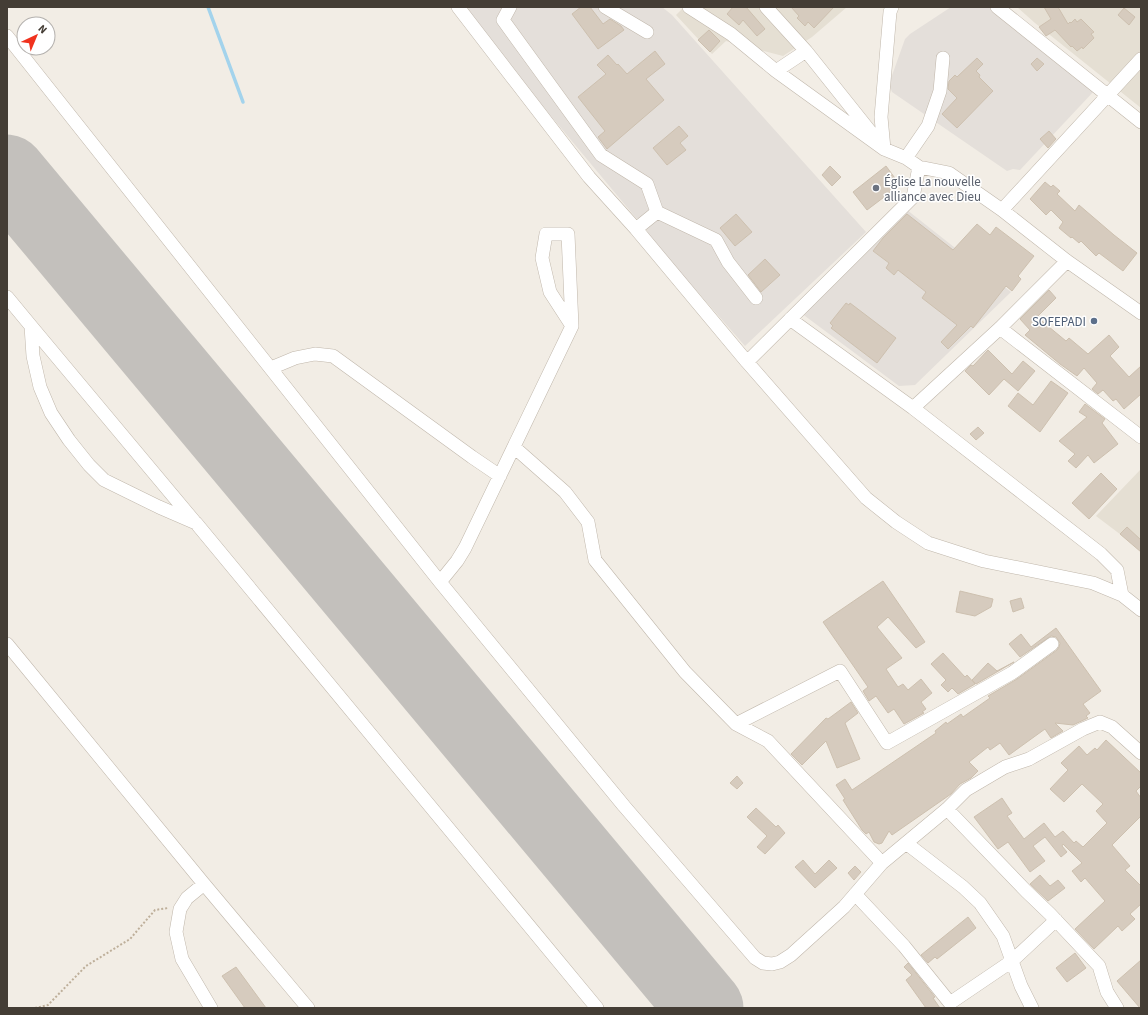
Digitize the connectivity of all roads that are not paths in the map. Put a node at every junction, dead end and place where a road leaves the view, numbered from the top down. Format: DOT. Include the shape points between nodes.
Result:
graph roads {
  1 [pos="458,7"];
  2 [pos="510,7"];
  3 [pos="605,7"];
  4 [pos="689,7"];
  5 [pos="766,7"];
  6 [pos="892,7"];
  7 [pos="997,7"];
  8 [pos="647,32"];
  9 [pos="7,36"];
  10 [pos="806,51"];
  11 [pos="943,58"];
  12 [pos="1141,59"];
  13 [pos="776,71"];
  14 [pos="1107,96"];
  15 [pos="1141,122"];
  16 [pos="884,149"];
  17 [pos="906,158"];
  18 [pos="918,167"];
  19 [pos="1002,210"];
  20 [pos="657,212"];
  21 [pos="636,229"];
  22 [pos="1067,261"];
  23 [pos="7,297"];
  24 [pos="756,298"];
  25 [pos="1141,313"];
  26 [pos="790,319"];
  27 [pos="31,326"];
  28 [pos="572,326"];
  29 [pos="1000,328"];
  30 [pos="747,362"];
  31 [pos="271,368"];
  32 [pos="913,408"];
  33 [pos="1141,437"];
  34 [pos="514,447"];
  35 [pos="500,476"];
  36 [pos="196,523"];
  37 [pos="440,582"];
  38 [pos="1122,596"];
  39 [pos="1141,610"];
  40 [pos="7,644"];
  41 [pos="1052,644"];
  42 [pos="736,724"];
  43 [pos="1141,753"];
  44 [pos="947,809"];
  45 [pos="906,843"];
  46 [pos="882,863"];
  47 [pos="204,884"];
  48 [pos="855,894"];
  49 [pos="1056,920"];
  50 [pos="1012,961"];
  51 [pos="211,1008"];
  52 [pos="308,1008"];
  53 [pos="597,1008"];
  54 [pos="1032,1008"];
  55 [pos="1117,1008"];
  1 -- 21 [label="street" via="589,177"];
  2 -- 20 [label="street" via="503,20 601,155 647,184"];
  3 -- 8 [label="street"];
  4 -- 13 [label="street" via="731,34"];
  5 -- 10 [label="street"];
  6 -- 16 [label="street" via="881,117"];
  7 -- 14 [label="street"];
  9 -- 31 [label="street"];
  10 -- 13 [label="street"];
  10 -- 16 [label="street"];
  11 -- 17 [label="street" via="940,91 928,126"];
  12 -- 14 [label="street"];
  13 -- 16 [label="street"];
  14 -- 15 [label="street"];
  14 -- 19 [label="street"];
  16 -- 17 [label="street"];
  17 -- 18 [label="street"];
  18 -- 19 [label="street" via="949,173"];
  18 -- 26 [label="street" via="913,197"];
  19 -- 22 [label="street"];
  20 -- 21 [label="street"];
  20 -- 24 [label="street" via="716,240 728,262"];
  21 -- 30 [label="street"];
  22 -- 25 [label="street"];
  22 -- 29 [label="street"];
  23 -- 27 [label="street"];
  26 -- 30 [label="street"];
  26 -- 32 [label="street"];
  27 -- 36 [label="street"];
  27 -- 36 [label="street" via="33,356 40,387 51,413 89,465 104,480 159,508"];
  28 -- 28 [label="street" via="568,234 546,234 542,258 550,292"];
  28 -- 34 [label="street"];
  29 -- 32 [label="street"];
  29 -- 33 [label="street"];
  30 -- 38 [label="street" via="866,498 928,543 984,561 1093,583"];
  31 -- 35 [label="street" via="295,358 315,354 333,356"];
  31 -- 37 [label="street"];
  32 -- 38 [label="street" via="1101,554 1116,570"];
  34 -- 35 [label="street"];
  34 -- 42 [label="street" via="565,492 588,522 595,560 685,672"];
  35 -- 37 [label="street" via="462,554"];
  36 -- 53 [label="street"];
  37 -- 48 [label="street" via="624,806 755,958 763,964 772,964 791,955"];
  38 -- 39 [label="street"];
  40 -- 47 [label="street"];
  41 -- 42 [label="street" via="1012,673 887,743 840,671"];
  42 -- 46 [label="street" via="768,741"];
  43 -- 44 [label="street" via="1112,727 1100,722 1082,729 1029,759 1005,767 985,778 966,790"];
  44 -- 45 [label="street"];
  44 -- 49 [label="street"];
  45 -- 46 [label="street"];
  45 -- 50 [label="street" via="980,903 1003,936"];
  46 -- 48 [label="street"];
  47 -- 51 [label="street" via="187,898 180,909 176,932 182,959"];
  47 -- 52 [label="street"];
  48 -- 50 [label="street" via="904,946 950,1003"];
  49 -- 50 [label="street"];
  49 -- 55 [label="street" via="1099,966 1107,992"];
  50 -- 54 [label="street"];
}
